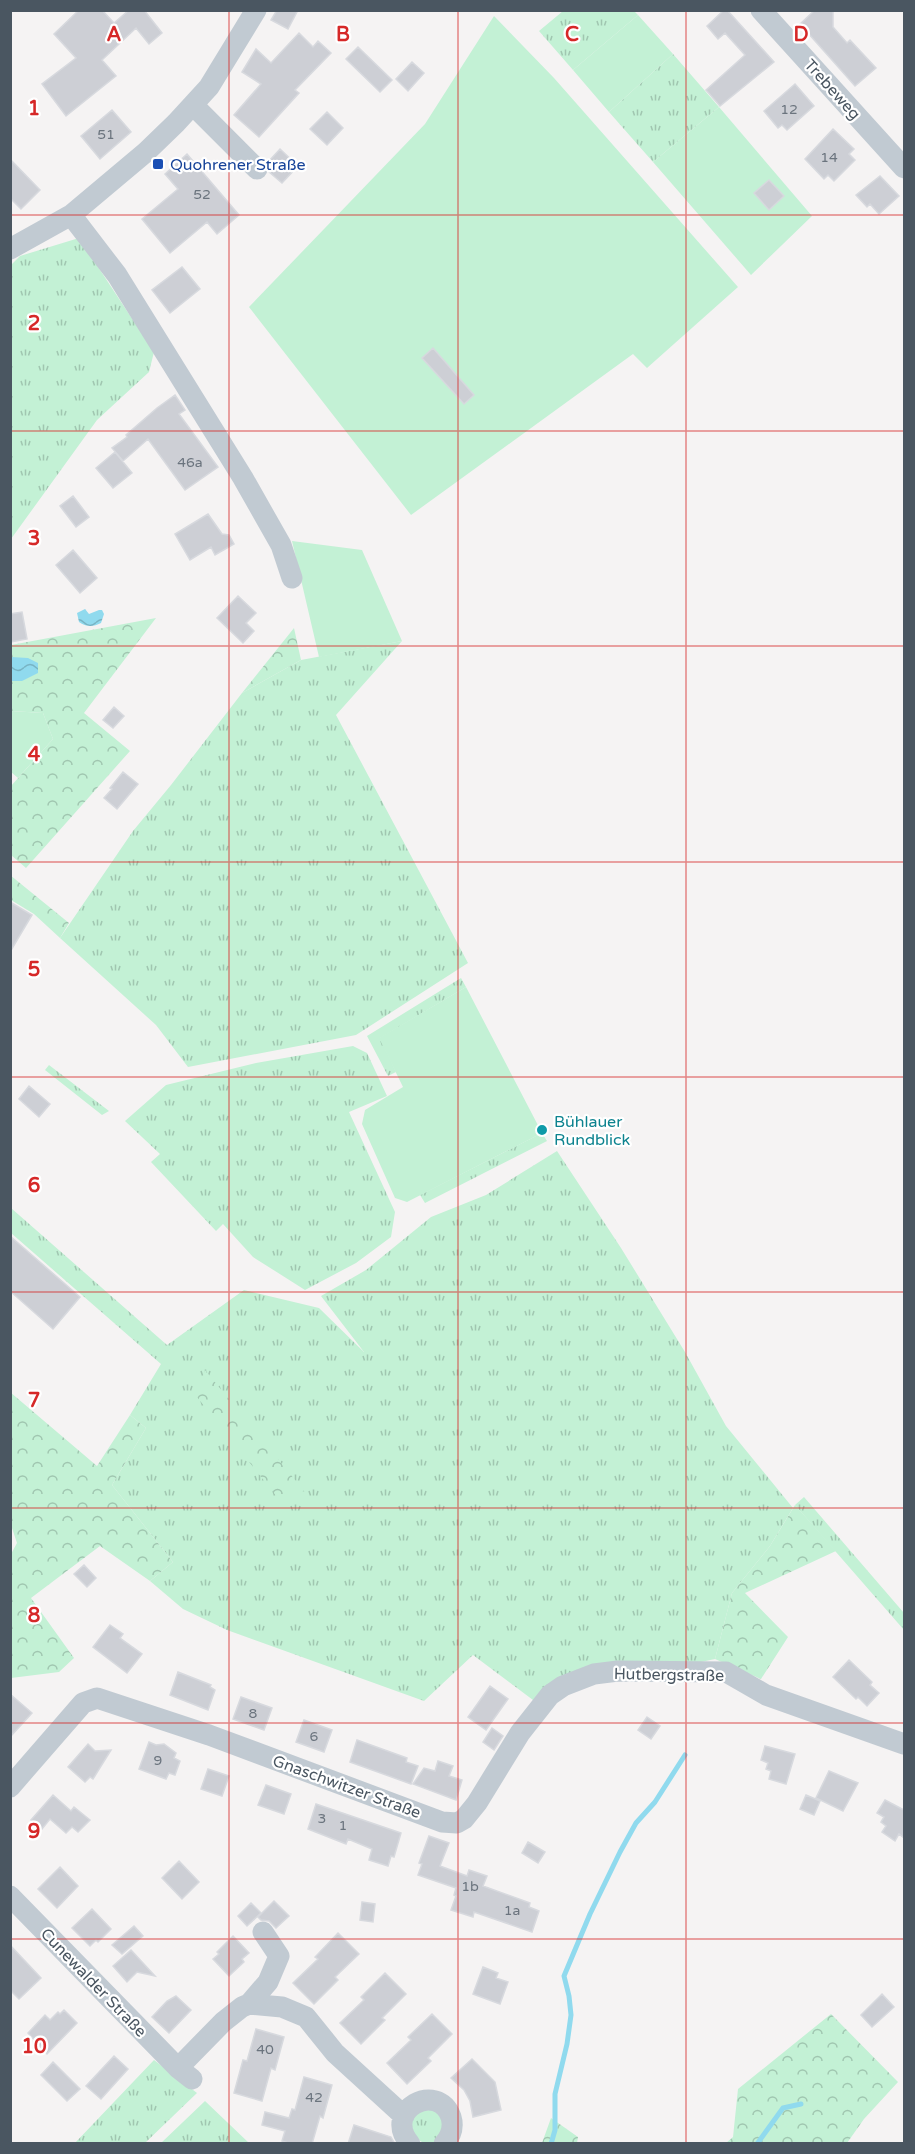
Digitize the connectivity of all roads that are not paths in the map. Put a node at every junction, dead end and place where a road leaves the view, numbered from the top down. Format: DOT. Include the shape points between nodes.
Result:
graph roads {
  1 [pos="256,10"];
  2 [pos="761,10"];
  3 [pos="193,105"];
  4 [pos="904,168"];
  5 [pos="257,169"];
  6 [pos="71,215"];
  7 [pos="10,249"];
  8 [pos="292,578"];
  9 [pos="539,1708"];
  10 [pos="904,1744"];
  11 [pos="10,1787"];
  12 [pos="10,1896"];
  13 [pos="263,1932"];
  14 [pos="249,2004"];
  15 [pos="404,2116"];
  16 [pos="410,2144"];
  17 [pos="444,2144"];
  1 -- 3 [label="street" via="209,87"];
  2 -- 4 [label="street, Trebeweg"];
  3 -- 5 [label="street"];
  3 -- 6 [label="street" via="146,152"];
  6 -- 7 [label="street"];
  6 -- 8 [label="street" via="117,275 243,478 281,545"];
  9 -- 10 [label="street, Hutbergstraße" via="563,1686 594,1674 726,1672 766,1695"];
  9 -- 11 [label="street, Gnaschwitzer Straße" via="477,1803 457,1823 92,1698"];
  12 -- 14 [label="street, Cunewalder Straße" via="185,2074 223,2022"];
  13 -- 14 [label="street, Cunewalder Straße" via="279,1956 268,1982"];
  14 -- 15 [label="street" via="282,2007 306,2017 335,2053"];
  15 -- 16 [label="street" via="403,2134"];
  15 -- 17 [label="street" via="417,2102 442,2104 452,2121 452,2131"];
}
